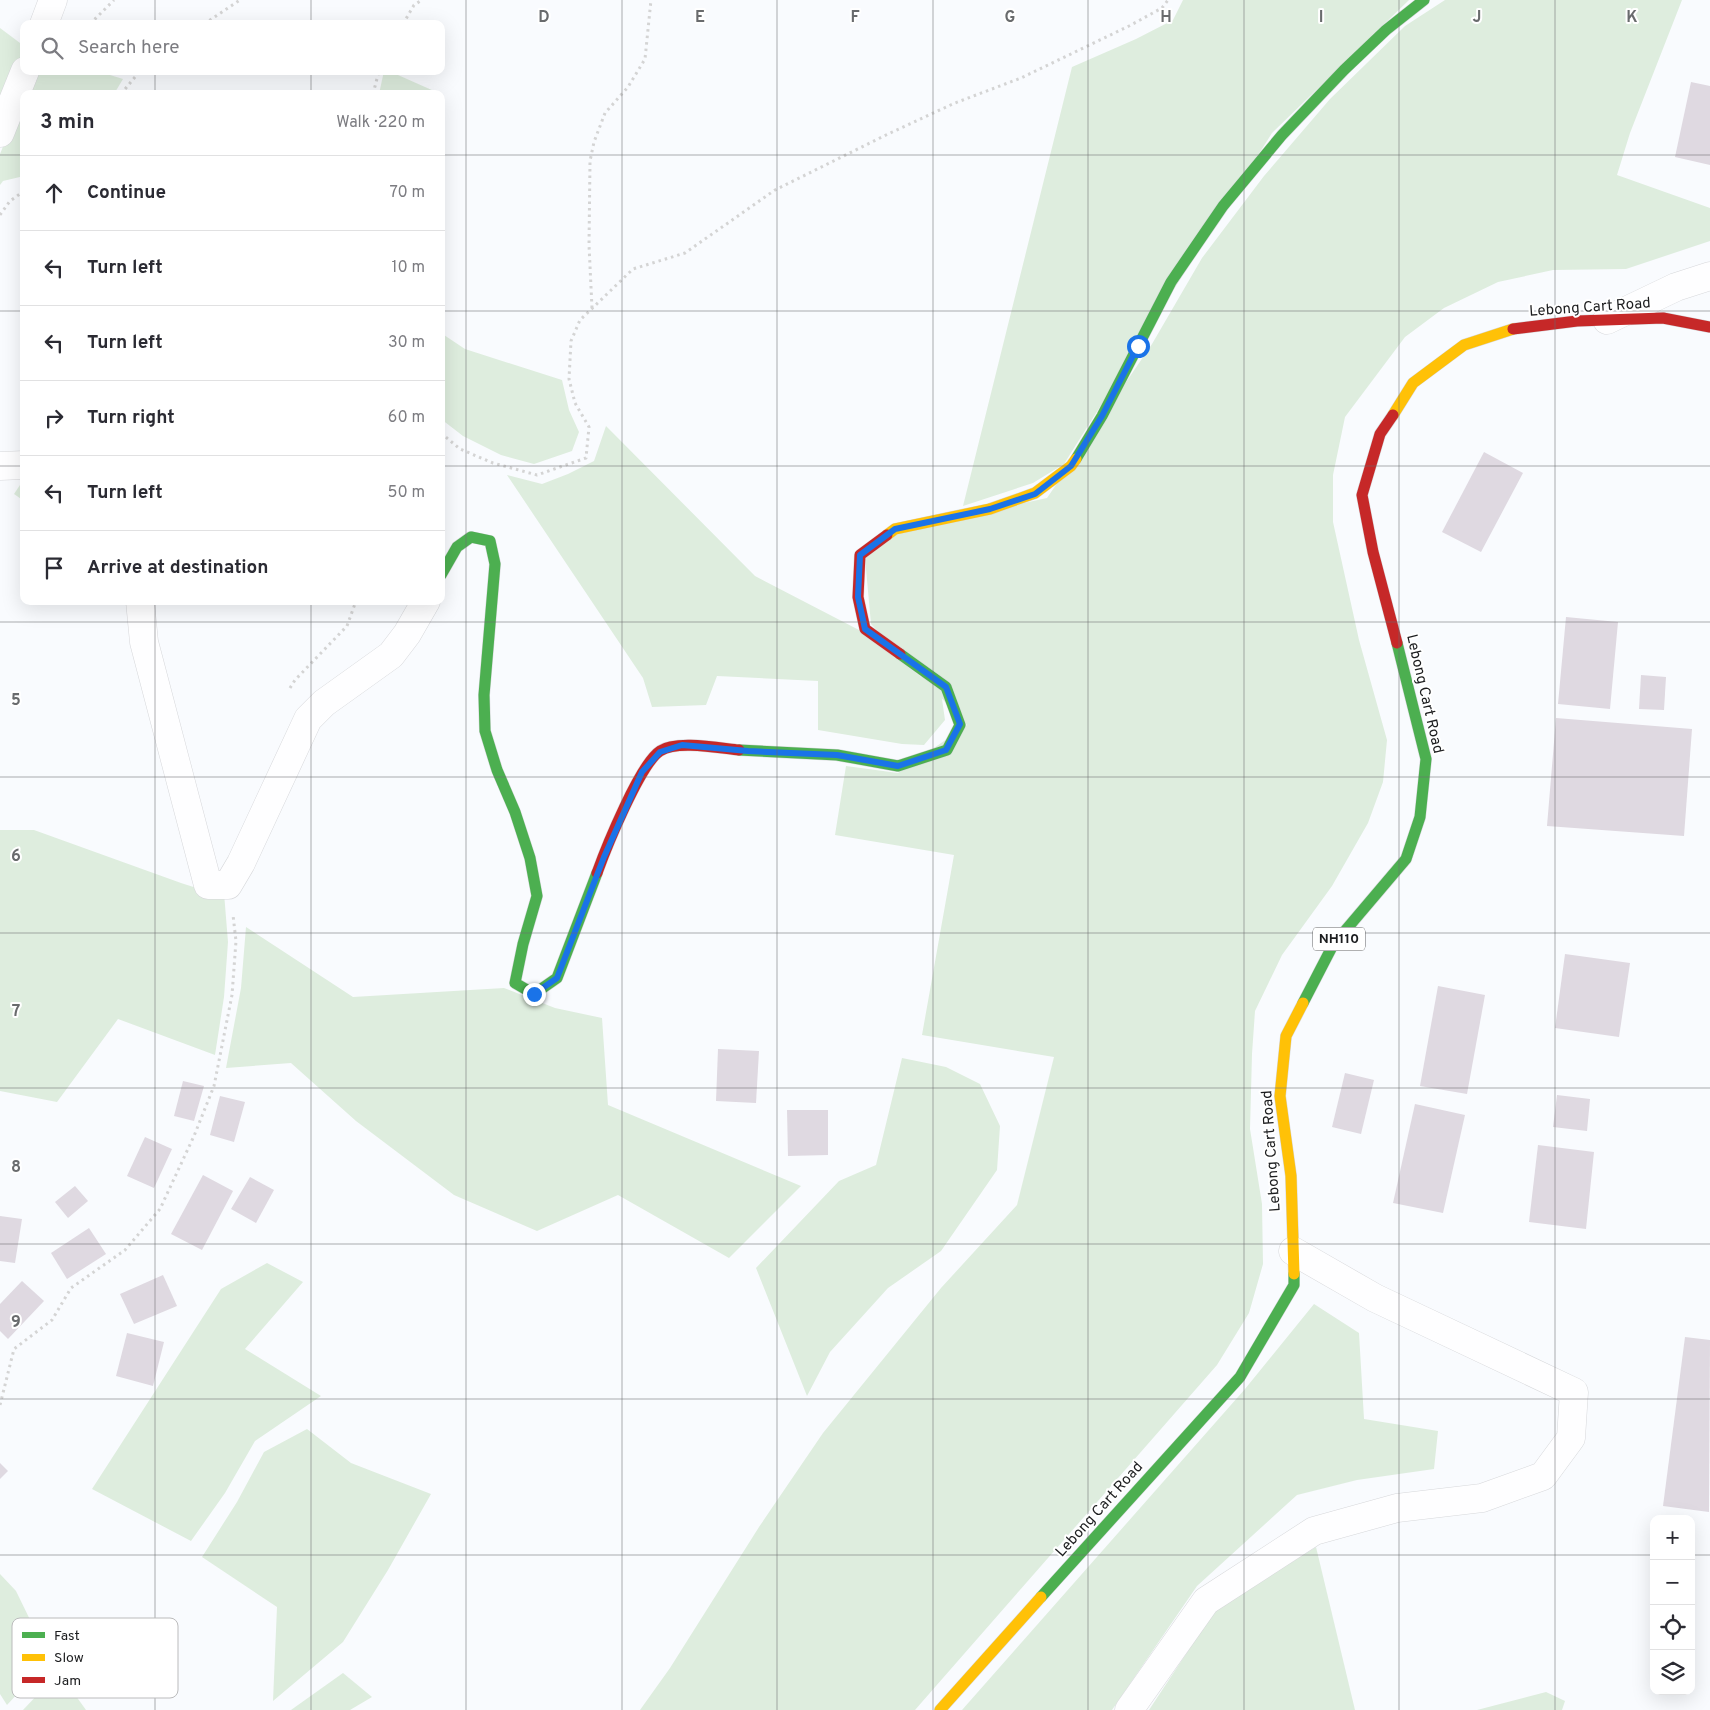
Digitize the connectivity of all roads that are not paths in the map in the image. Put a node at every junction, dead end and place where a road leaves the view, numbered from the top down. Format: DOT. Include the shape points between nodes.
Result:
graph roads {
  1 [pos="53,0"];
  2 [pos="1424,0"];
  3 [pos="46,20"];
  4 [pos="23,75"];
  5 [pos="0,133"];
  6 [pos="1710,276"];
  7 [pos="1607,320"];
  8 [pos="1710,327"];
  9 [pos="20,465"];
  10 [pos="0,466"];
  11 [pos="445,567"];
  12 [pos="140,605"];
  13 [pos="424,605"];
  14 [pos="1293,1251"];
  15 [pos="940,1710"];
  16 [pos="1129,1710"];
  1 -- 3 [label="street"];
  2 -- 11 [label="main road" via="1344,70 1282,135 1223,206 1171,282 1102,416 1071,466 1035,494 990,509 895,529 860,555 858,597 865,629 946,687 960,724 946,750 898,766 837,755 682,745 660,752 642,772 604,857 557,978 534,994 515,982 522,944 537,896 530,858 485,731 484,695 494,564 490,541 471,537 457,547"];
  4 -- 5 [label="street"];
  6 -- 7 [label="street" via="1676,287"];
  7 -- 8 [label="main road, Lebong Cart Road / NH110" via="1663,318"];
  7 -- 14 [label="main road, Lebong Cart Road / NH110" via="1517,328 1464,345 1414,384 1380,434 1362,495 1373,552 1426,759 1420,817 1406,858 1334,946 1286,1036 1280,1096 1291,1176"];
  9 -- 10 [label="street"];
  12 -- 13 [label="street" via="144,642 208,885 228,885 308,719 324,703 391,655"];
  14 -- 15 [label="main road, Lebong Cart Road / NH110" via="1294,1285 1240,1377"];
  14 -- 16 [label="street" via="1375,1298 1574,1392 1571,1438 1544,1476 1482,1498 1397,1508 1314,1530 1206,1601"];
}
